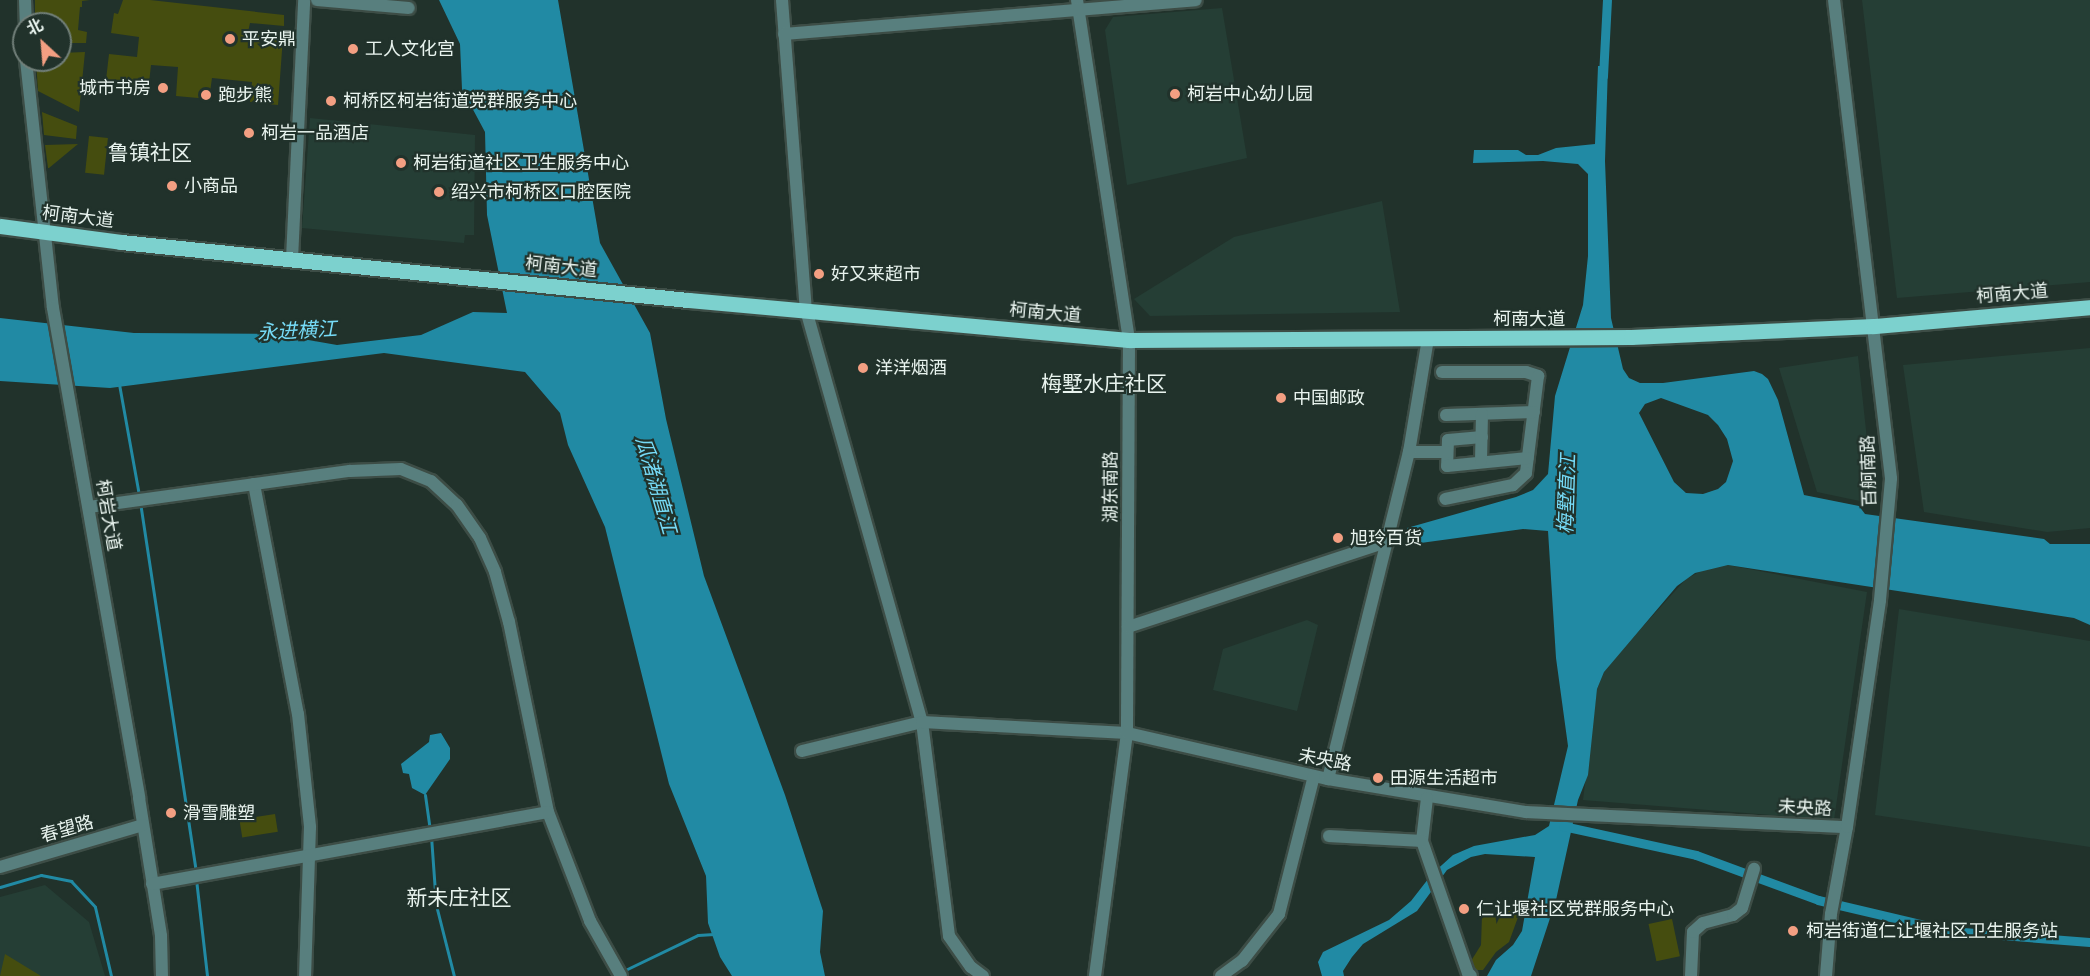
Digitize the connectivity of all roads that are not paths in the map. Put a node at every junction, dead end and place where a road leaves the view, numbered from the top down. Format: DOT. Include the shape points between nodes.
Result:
graph roads {
  1 [pos="304,0"];
  2 [pos="317,0"];
  3 [pos="782,0"];
  4 [pos="1196,0"];
  5 [pos="1834,0"];
  6 [pos="1077,5"];
  7 [pos="409,8"];
  8 [pos="784,34"];
  9 [pos="27,72"];
  10 [pos="0,226"];
  11 [pos="45,234"];
  12 [pos="292,259"];
  13 [pos="2090,307"];
  14 [pos="806,310"];
  15 [pos="1874,326"];
  16 [pos="1428,339"];
  17 [pos="1129,340"];
  18 [pos="1442,372"];
  19 [pos="1534,412"];
  20 [pos="1482,414"];
  21 [pos="1446,415"];
  22 [pos="1482,437"];
  23 [pos="1409,452"];
  24 [pos="1447,452"];
  25 [pos="1528,458"];
  26 [pos="1481,461"];
  27 [pos="254,484"];
  28 [pos="1445,499"];
  29 [pos="89,507"];
  30 [pos="1387,542"];
  31 [pos="1128,627"];
  32 [pos="922,722"];
  33 [pos="1127,732"];
  34 [pos="802,751"];
  35 [pos="1314,776"];
  36 [pos="1328,779"];
  37 [pos="1427,798"];
  38 [pos="548,812"];
  39 [pos="143,825"];
  40 [pos="1847,827"];
  41 [pos="1329,836"];
  42 [pos="1422,841"];
  43 [pos="309,855"];
  44 [pos="0,867"];
  45 [pos="1754,868"];
  46 [pos="152,884"];
  47 [pos="618,970"];
  48 [pos="162,976"];
  49 [pos="305,976"];
  50 [pos="983,976"];
  51 [pos="1095,976"];
  52 [pos="1221,976"];
  53 [pos="1472,976"];
  54 [pos="1691,976"];
  55 [pos="1826,976"];
  1 -- 12 [label="street"];
  2 -- 7 [label="street"];
  3 -- 8 [label="street"];
  4 -- 6 [label="street"];
  5 -- 15 [label="street, 百舸南路"];
  6 -- 8 [label="street"];
  6 -- 17 [label="street, 湖东南路"];
  8 -- 14 [label="street"];
  9 -- 11 [label="street, 柯岩大道"];
  10 -- 11 [label="main road, 柯南大道"];
  11 -- 12 [label="main road, 柯南大道"];
  11 -- 29 [label="street, 柯岩大道" via="53,308"];
  12 -- 14 [label="main road, 柯南大道"];
  13 -- 15 [label="main road, 柯南大道"];
  14 -- 17 [label="main road, 柯南大道"];
  14 -- 32 [label="street"];
  15 -- 16 [label="main road, 柯南大道" via="1631,337"];
  15 -- 40 [label="street, 百舸南路" via="1891,478 1880,600"];
  16 -- 17 [label="main road, 柯南大道"];
  16 -- 23 [label="street"];
  17 -- 31 [label="street, 湖东南路"];
  18 -- 19 [label="street" via="1526,372 1538,376"];
  19 -- 20 [label="street"];
  19 -- 25 [label="street"];
  20 -- 21 [label="street"];
  20 -- 22 [label="street"];
  22 -- 24 [label="street" via="1448,440"];
  22 -- 26 [label="street"];
  23 -- 24 [label="street"];
  23 -- 30 [label="street"];
  24 -- 26 [label="street" via="1447,466"];
  25 -- 26 [label="street"];
  25 -- 28 [label="street" via="1526,473 1513,485"];
  27 -- 29 [label="street"];
  27 -- 38 [label="street" via="350,471 400,469 431,481 457,506 480,538 495,572"];
  27 -- 43 [label="street" via="298,714 310,827"];
  29 -- 39 [label="street, 柯岩大道"];
  30 -- 31 [label="street"];
  30 -- 36 [label="street"];
  31 -- 33 [label="street, 湖东南路"];
  32 -- 33 [label="street, 未央路"];
  32 -- 34 [label="street, 未央路"];
  32 -- 50 [label="street" via="949,936"];
  33 -- 35 [label="street, 未央路"];
  33 -- 51 [label="street, 湖东南路"];
  35 -- 36 [label="street, 未央路"];
  35 -- 52 [label="street" via="1279,914 1242,961"];
  36 -- 37 [label="street, 未央路"];
  37 -- 40 [label="street, 未央路" via="1579,816"];
  37 -- 42 [label="street"];
  38 -- 43 [label="street"];
  38 -- 47 [label="street" via="590,921"];
  39 -- 44 [label="street, 春望路"];
  39 -- 46 [label="street, 柯岩大道"];
  40 -- 55 [label="street, 百舸南路" via="1831,914"];
  41 -- 42 [label="street"];
  42 -- 53 [label="street"];
  43 -- 46 [label="street"];
  43 -- 49 [label="street"];
  45 -- 54 [label="street" via="1742,908 1733,915 1702,923 1693,932"];
  46 -- 48 [label="street, 柯岩大道" via="161,936"];
}
